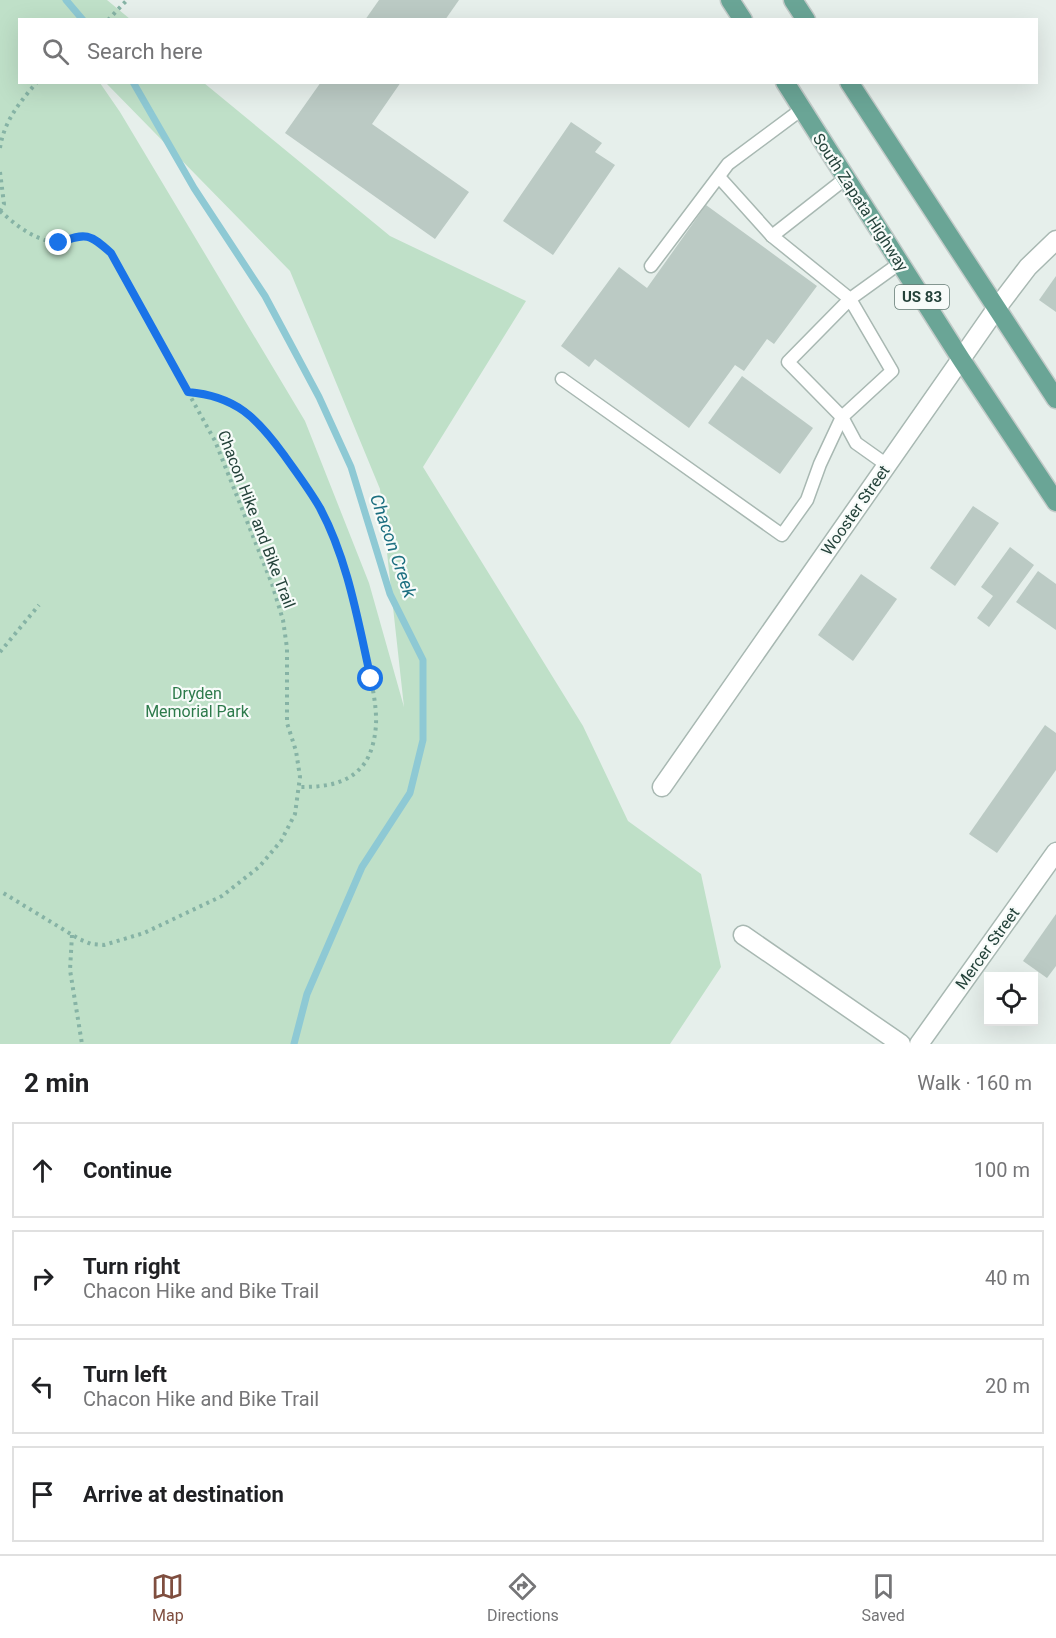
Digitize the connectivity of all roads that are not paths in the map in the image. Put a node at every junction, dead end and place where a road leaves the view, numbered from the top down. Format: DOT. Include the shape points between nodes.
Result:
graph roads {
  1 [pos="730,0"];
  2 [pos="793,0"];
  3 [pos="742,18"];
  4 [pos="805,18"];
  5 [pos="785,84"];
  6 [pos="850,84"];
  7 [pos="802,109"];
  8 [pos="718,177"];
  9 [pos="846,178"];
  10 [pos="772,236"];
  11 [pos="1056,240"];
  12 [pos="900,263"];
  13 [pos="651,266"];
  14 [pos="850,299"];
  15 [pos="996,309"];
  16 [pos="962,359"];
  17 [pos="562,378"];
  18 [pos="1056,399"];
  19 [pos="842,417"];
  20 [pos="887,465"];
  21 [pos="1056,502"];
  22 [pos="662,787"];
  23 [pos="1056,852"];
  24 [pos="743,934"];
  25 [pos="901,1044"];
  26 [pos="919,1044"];
  1 -- 3 [label="main road"];
  2 -- 4 [label="main road"];
  5 -- 7 [label="main road, South Zapata Highway / US 83"];
  6 -- 15 [label="main road"];
  7 -- 8 [label="lane" via="728,164"];
  7 -- 9 [label="main road, South Zapata Highway / US 83"];
  8 -- 10 [label="lane"];
  8 -- 13 [label="lane"];
  9 -- 10 [label="lane"];
  9 -- 12 [label="main road, South Zapata Highway / US 83"];
  10 -- 14 [label="lane"];
  11 -- 15 [label="street, Wooster Street" via="1028,267"];
  12 -- 14 [label="lane"];
  12 -- 16 [label="main road, South Zapata Highway / US 83"];
  14 -- 19 [label="lane" via="892,371"];
  14 -- 19 [label="lane" via="788,362"];
  15 -- 16 [label="street, Wooster Street"];
  15 -- 18 [label="main road"];
  16 -- 20 [label="street, Wooster Street"];
  16 -- 21 [label="main road, South Zapata Highway / US 83"];
  17 -- 19 [label="lane" via="782,534 807,500"];
  19 -- 20 [label="lane" via="856,443"];
  20 -- 22 [label="street, Wooster Street"];
  23 -- 26 [label="street, Mercer Street"];
  24 -- 25 [label="street"];
}
